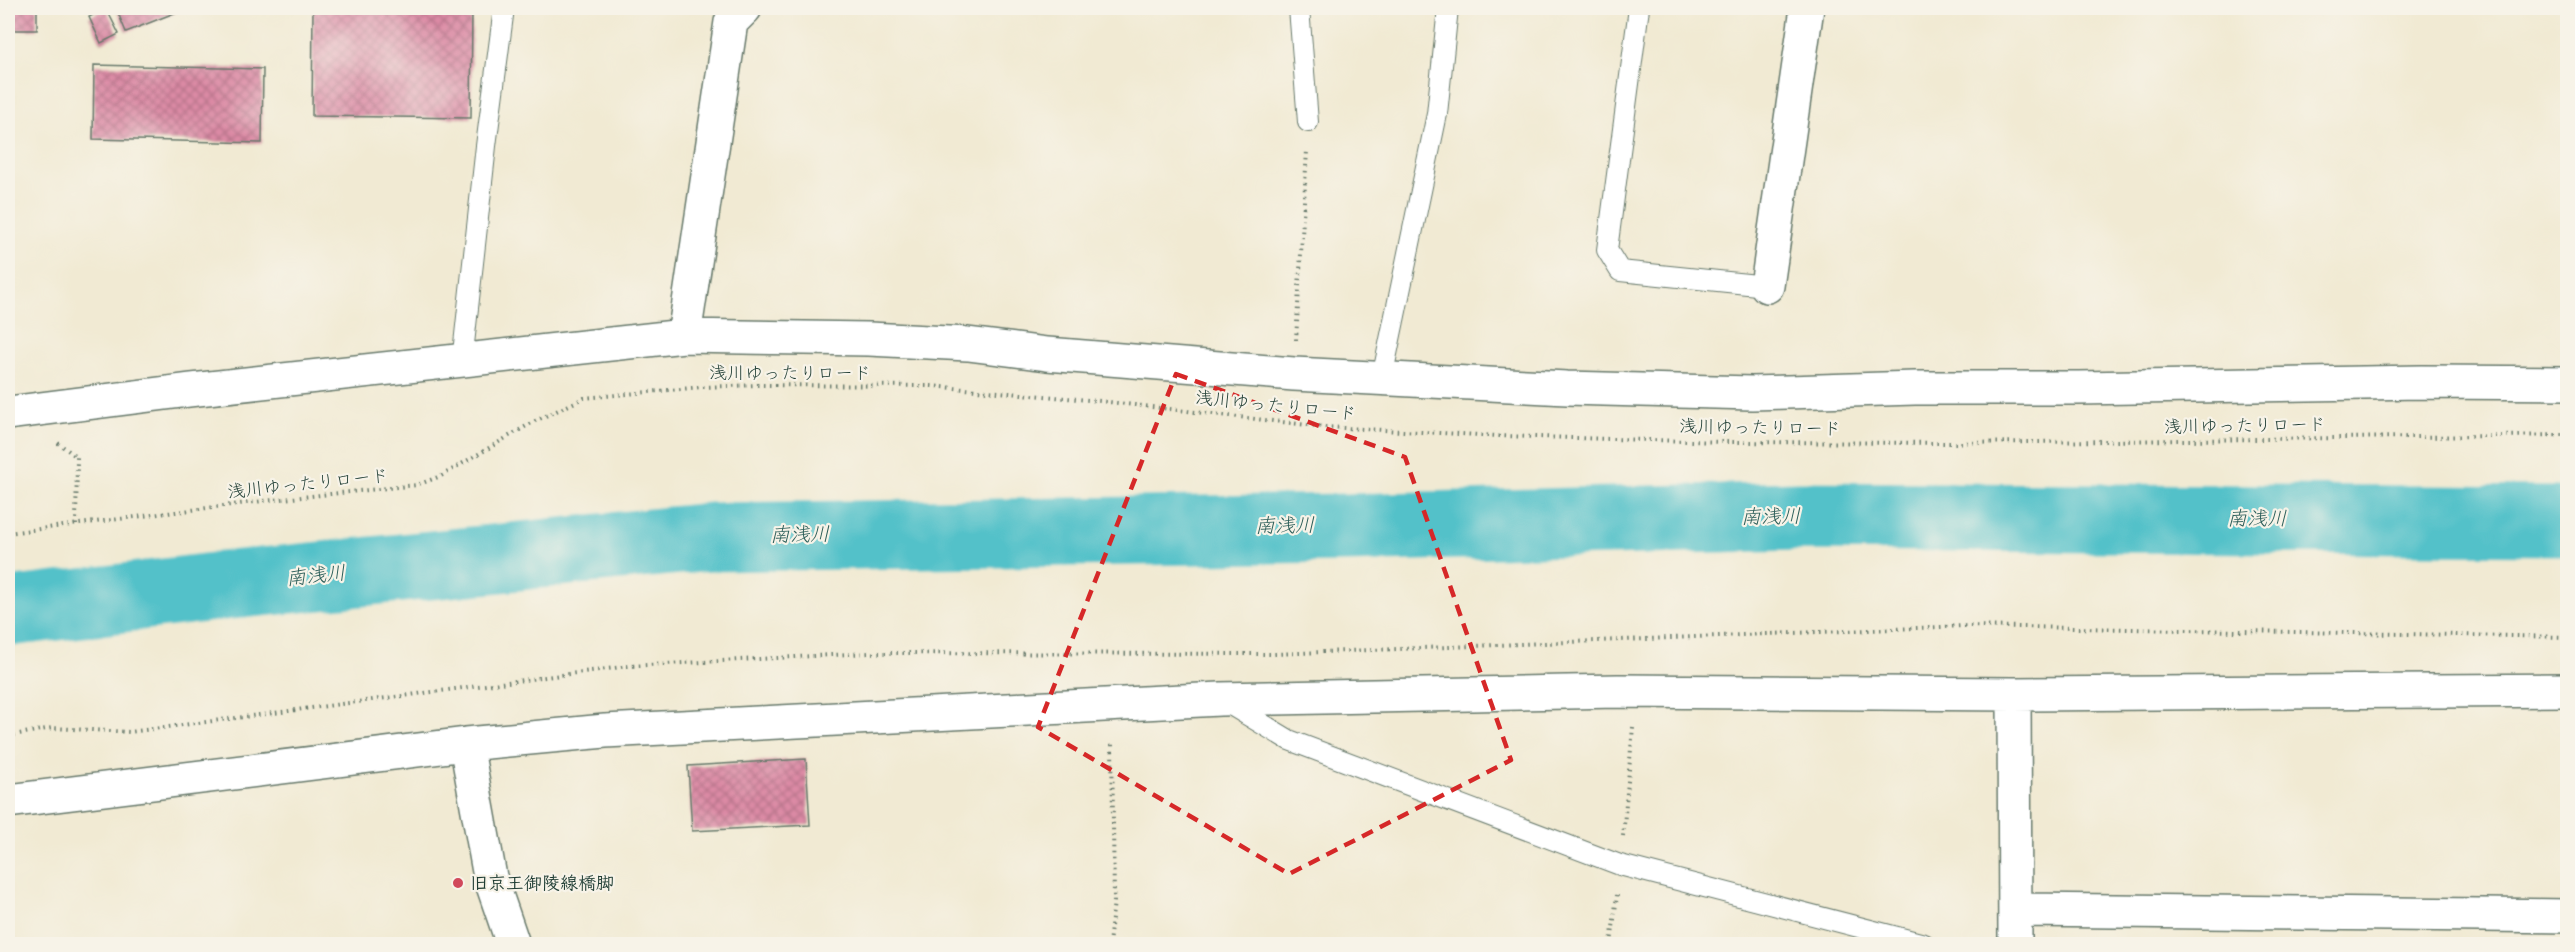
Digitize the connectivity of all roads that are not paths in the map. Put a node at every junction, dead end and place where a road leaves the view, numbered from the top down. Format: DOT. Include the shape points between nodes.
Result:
graph roads {
  1 [pos="504,8"];
  2 [pos="745,8"];
  3 [pos="1299,8"];
  4 [pos="1448,8"];
  5 [pos="1639,8"];
  6 [pos="1807,8"];
  7 [pos="1308,122"];
  8 [pos="1767,286"];
  9 [pos="684,336"];
  10 [pos="462,362"];
  11 [pos="1382,378"];
  12 [pos="2568,383"];
  13 [pos="17,411"];
  14 [pos="2568,690"];
  15 [pos="2014,694"];
  16 [pos="1220,699"];
  17 [pos="466,744"];
  18 [pos="8,801"];
  19 [pos="2017,910"];
  20 [pos="2568,916"];
  21 [pos="513,945"];
  22 [pos="1924,945"];
  23 [pos="2015,945"];
  1 -- 10 [label="lane"];
  2 -- 9 [label="street" via="731,22"];
  3 -- 7 [label="lane"];
  4 -- 11 [label="lane" via="1437,114"];
  5 -- 8 [label="lane" via="1607,250 1620,271"];
  6 -- 8 [label="street"];
  9 -- 10 [label="street"];
  9 -- 11 [label="street" via="968,344 1047,354"];
  10 -- 13 [label="street"];
  11 -- 12 [label="street" via="1752,393 1915,388"];
  14 -- 15 [label="street"];
  15 -- 16 [label="street" via="1637,692"];
  15 -- 19 [label="street"];
  16 -- 17 [label="street" via="605,731"];
  16 -- 22 [label="lane" via="1289,740 1620,865"];
  17 -- 18 [label="street"];
  17 -- 21 [label="street" via="490,877"];
  19 -- 20 [label="street"];
  19 -- 23 [label="street"];
}
